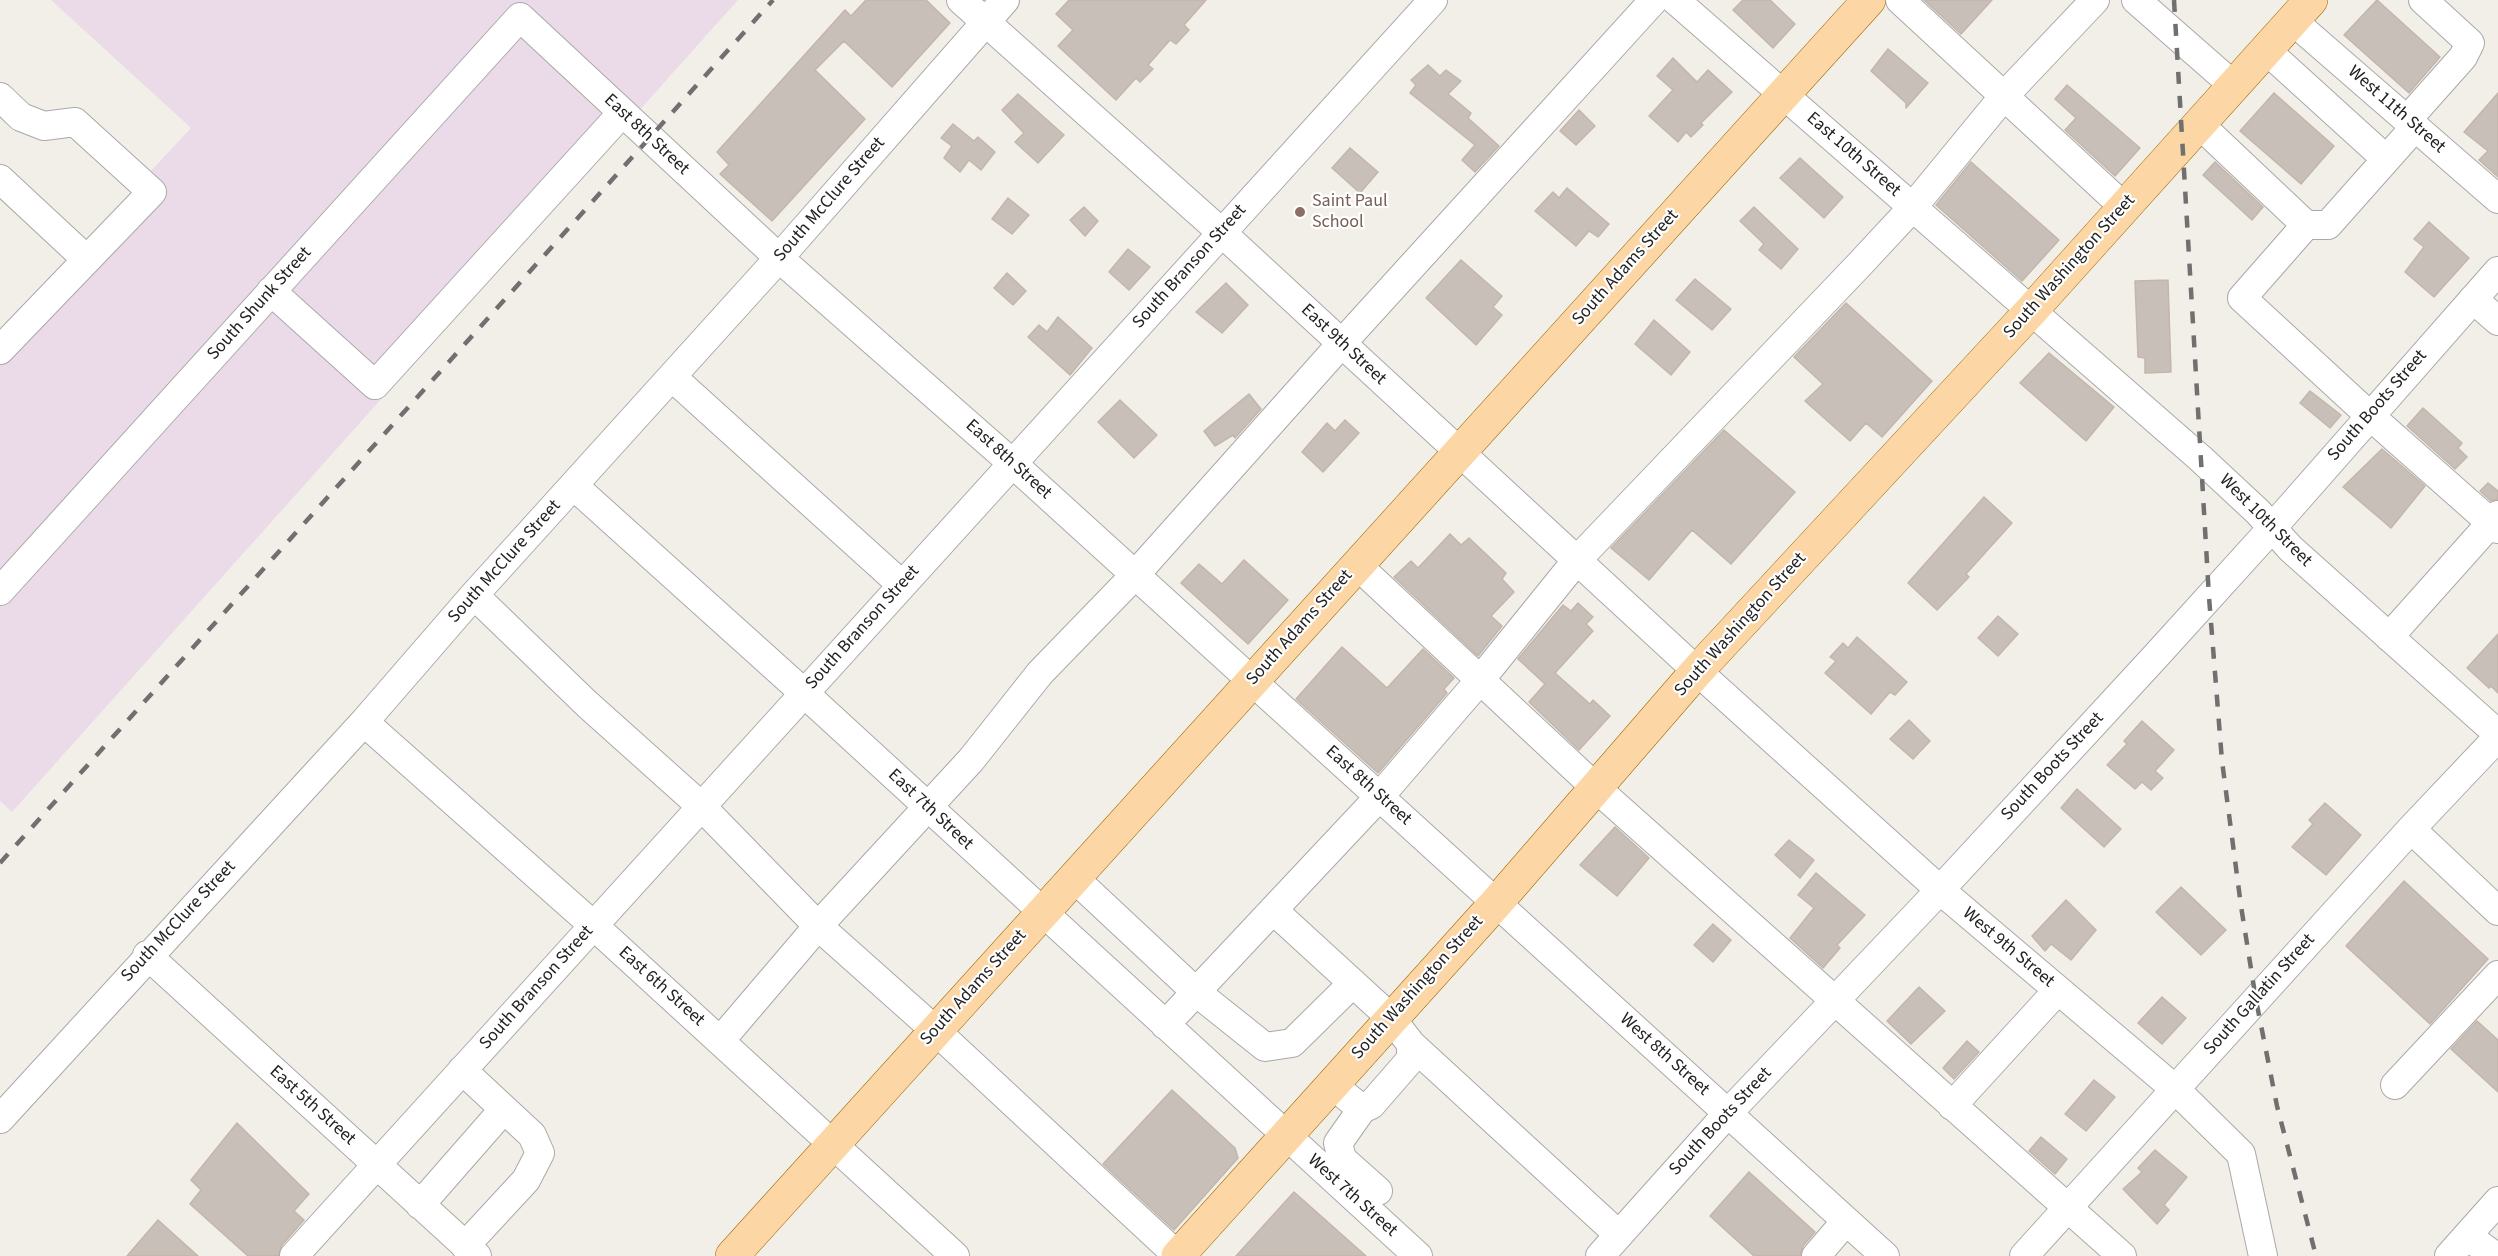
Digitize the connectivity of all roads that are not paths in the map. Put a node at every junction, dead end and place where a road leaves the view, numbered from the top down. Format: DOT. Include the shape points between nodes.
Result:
graph roads {
  1 [pos="961,0"];
  2 [pos="1005,0"];
  3 [pos="1433,0"];
  4 [pos="1654,0"];
  5 [pos="1675,0"];
  6 [pos="1869,0"];
  7 [pos="1900,0"];
  8 [pos="2095,0"];
  9 [pos="2136,0"];
  10 [pos="2423,0"];
  11 [pos="2302,10"];
  12 [pos="520,17"];
  13 [pos="985,22"];
  14 [pos="2266,50"];
  15 [pos="2235,86"];
  16 [pos="1784,94"];
  17 [pos="2004,96"];
  18 [pos="0,97"];
  19 [pos="622,113"];
  20 [pos="2199,124"];
  21 [pos="2411,124"];
  22 [pos="2386,159"];
  23 [pos="0,179"];
  24 [pos="2498,199"];
  25 [pos="2124,207"];
  26 [pos="1912,208"];
  27 [pos="2306,225"];
  28 [pos="1221,232"];
  29 [pos="779,258"];
  30 [pos="86,259"];
  31 [pos="2498,271"];
  32 [pos="272,291"];
  33 [pos="2473,299"];
  34 [pos="2030,312"];
  35 [pos="2498,321"];
  36 [pos="1342,343"];
  37 [pos="0,350"];
  38 [pos="672,377"];
  39 [pos="2369,415"];
  40 [pos="1459,452"];
  41 [pos="1012,463"];
  42 [pos="574,486"];
  43 [pos="2496,522"];
  44 [pos="2272,528"];
  45 [pos="1577,560"];
  46 [pos="1357,565"];
  47 [pos="1135,574"];
  48 [pos="902,585"];
  49 [pos="0,591"];
  50 [pos="474,595"];
  51 [pos="2389,637"];
  52 [pos="1697,672"];
  53 [pos="1480,680"];
  54 [pos="1252,681"];
  55 [pos="804,693"];
  56 [pos="364,722"];
  57 [pos="2498,735"];
  58 [pos="1596,788"];
  59 [pos="1380,796"];
  60 [pos="702,807"];
  61 [pos="927,807"];
  62 [pos="2411,829"];
  63 [pos="1074,878"];
  64 [pos="1940,890"];
  65 [pos="1497,902"];
  66 [pos="1273,910"];
  67 [pos="2498,911"];
  68 [pos="1042,913"];
  69 [pos="593,926"];
  70 [pos="818,926"];
  71 [pos="147,956"];
  72 [pos="1353,983"];
  73 [pos="2058,990"];
  74 [pos="2493,990"];
  75 [pos="1196,992"];
  76 [pos="1834,1002"];
  77 [pos="1391,1018"];
  78 [pos="1165,1025"];
  79 [pos="936,1031"];
  80 [pos="720,1041"];
  81 [pos="1411,1044"];
  82 [pos="462,1070"];
  83 [pos="1331,1084"];
  84 [pos="2394,1085"];
  85 [pos="2175,1089"];
  86 [pos="1952,1106"];
  87 [pos="504,1109"];
  88 [pos="1362,1110"];
  89 [pos="1728,1113"];
  90 [pos="0,1119"];
  91 [pos="1285,1136"];
  92 [pos="833,1144"];
  93 [pos="376,1165"];
  94 [pos="1377,1191"];
  95 [pos="2498,1201"];
  96 [pos="420,1205"];
  97 [pos="2068,1208"];
  98 [pos="1846,1221"];
  99 [pos="1619,1235"];
  100 [pos="2458,1246"];
  101 [pos="471,1251"];
  102 [pos="1410,1253"];
  103 [pos="298,1255"];
  104 [pos="732,1256"];
  105 [pos="955,1256"];
  106 [pos="1178,1256"];
  107 [pos="1600,1256"];
  108 [pos="1816,1256"];
  109 [pos="1885,1256"];
  110 [pos="2024,1256"];
  111 [pos="2122,1256"];
  112 [pos="2264,1256"];
  113 [pos="2495,1256"];
  1 -- 13 [label="street, East 9th Street"];
  2 -- 13 [label="street, South McClure Street"];
  3 -- 28 [label="street, South Branson Street"];
  4 -- 36 [label="street"];
  5 -- 16 [label="street, East 10th Street"];
  6 -- 16 [label="main road, South Adams Street"];
  7 -- 17 [label="street"];
  8 -- 17 [label="street"];
  9 -- 15 [label="street"];
  10 -- 21 [label="street" via="2470,43"];
  11 -- 14 [label="main road, South Washington Street"];
  11 -- 21 [label="street, West 11th Street"];
  12 -- 19 [label="street, East 8th Street"];
  12 -- 32 [label="street, South Shunk Street"];
  13 -- 28 [label="street, East 9th Street"];
  13 -- 29 [label="street, South McClure Street"];
  14 -- 15 [label="main road, South Washington Street"];
  14 -- 22 [label="street"];
  15 -- 20 [label="main road, South Washington Street"];
  16 -- 26 [label="street, East 10th Street"];
  16 -- 40 [label="main road, South Adams Street"];
  17 -- 25 [label="street"];
  17 -- 26 [label="street"];
  18 -- 30 [label="street" via="21,117 44,126 75,122 152,192"];
  19 -- 29 [label="street, East 8th Street"];
  19 -- 32 [label="street" via="375,385"];
  20 -- 25 [label="main road, South Washington Street"];
  20 -- 27 [label="street"];
  21 -- 22 [label="street"];
  21 -- 24 [label="street, West 11th Street"];
  22 -- 27 [label="street" via="2328,225"];
  23 -- 30 [label="street"];
  25 -- 34 [label="main road, South Washington Street"];
  26 -- 34 [label="street, East 10th Street"];
  26 -- 45 [label="street"];
  27 -- 39 [label="street" via="2242,298"];
  28 -- 36 [label="street, East 9th Street"];
  28 -- 41 [label="street, South Branson Street"];
  29 -- 38 [label="street, South McClure Street"];
  29 -- 41 [label="street, East 8th Street"];
  30 -- 37 [label="street"];
  31 -- 33 [label="street, South Boots Street"];
  32 -- 49 [label="street, South Shunk Street"];
  33 -- 35 [label="street"];
  33 -- 39 [label="street, South Boots Street"];
  34 -- 44 [label="street, West 10th Street" via="2200,458"];
  34 -- 52 [label="main road, South Washington Street"];
  36 -- 40 [label="street, East 9th Street"];
  36 -- 47 [label="street"];
  38 -- 42 [label="street, South McClure Street"];
  38 -- 48 [label="street"];
  39 -- 43 [label="street"];
  39 -- 44 [label="street, South Boots Street"];
  40 -- 45 [label="street, East 9th Street"];
  40 -- 46 [label="main road, South Adams Street"];
  41 -- 47 [label="street, East 8th Street"];
  41 -- 48 [label="street, South Branson Street"];
  42 -- 50 [label="street, South McClure Street"];
  42 -- 55 [label="street, East 7th Street"];
  43 -- 51 [label="street"];
  44 -- 51 [label="street, West 10th Street"];
  44 -- 64 [label="street, South Boots Street"];
  45 -- 52 [label="street, East 9th Street"];
  45 -- 53 [label="street"];
  46 -- 53 [label="street"];
  46 -- 54 [label="main road, South Adams Street"];
  47 -- 54 [label="street, East 8th Street"];
  47 -- 61 [label="street" via="1040,673"];
  48 -- 55 [label="street, South Branson Street"];
  50 -- 56 [label="street, South McClure Street"];
  50 -- 60 [label="street"];
  51 -- 57 [label="street, West 10th Street"];
  52 -- 58 [label="main road, South Washington Street"];
  52 -- 64 [label="street, West 9th Street"];
  53 -- 58 [label="street"];
  53 -- 59 [label="street"];
  54 -- 59 [label="street, East 8th Street"];
  54 -- 63 [label="main road, South Adams Street"];
  55 -- 60 [label="street, South Branson Street"];
  55 -- 61 [label="street, East 7th Street"];
  56 -- 69 [label="street, East 6th Street"];
  56 -- 71 [label="street, South McClure Street"];
  57 -- 62 [label="street, South Gallatin Street"];
  58 -- 65 [label="main road, South Washington Street"];
  58 -- 76 [label="street"];
  59 -- 65 [label="street, East 8th Street"];
  59 -- 66 [label="street"];
  60 -- 69 [label="street, South Branson Street"];
  60 -- 70 [label="street"];
  61 -- 68 [label="street, East 7th Street"];
  61 -- 70 [label="street"];
  62 -- 67 [label="street"];
  62 -- 85 [label="street, South Gallatin Street"];
  63 -- 68 [label="main road, South Adams Street"];
  63 -- 75 [label="street"];
  64 -- 73 [label="street, West 9th Street"];
  64 -- 76 [label="street, South Boots Street"];
  65 -- 77 [label="main road, South Washington Street"];
  65 -- 89 [label="street, West 8th Street"];
  66 -- 72 [label="street"];
  66 -- 75 [label="street"];
  68 -- 78 [label="street, East 7th Street"];
  68 -- 79 [label="main road, South Adams Street"];
  69 -- 80 [label="street, East 6th Street"];
  69 -- 82 [label="street, South Branson Street"];
  70 -- 79 [label="street"];
  70 -- 80 [label="street"];
  71 -- 90 [label="street, South McClure Street"];
  71 -- 93 [label="street, East 5th Street"];
  72 -- 75 [label="street" via="1292,1043 1265,1047"];
  72 -- 77 [label="street"];
  73 -- 85 [label="street, West 9th Street"];
  73 -- 86 [label="street"];
  74 -- 84 [label="street"];
  75 -- 78 [label="street"];
  76 -- 86 [label="street"];
  76 -- 89 [label="street, South Boots Street"];
  77 -- 81 [label="street"];
  77 -- 83 [label="main road, South Washington Street"];
  78 -- 91 [label="street, East 7th Street"];
  79 -- 92 [label="main road, South Adams Street"];
  79 -- 106 [label="street"];
  80 -- 92 [label="street, East 6th Street"];
  81 -- 88 [label="street" via="1411,1059 1371,1105"];
  81 -- 99 [label="street"];
  82 -- 87 [label="street"];
  82 -- 93 [label="street, South Branson Street"];
  83 -- 88 [label="street"];
  83 -- 91 [label="main road, South Washington Street"];
  85 -- 97 [label="street, South Gallatin Street"];
  85 -- 112 [label="street, West 9th Street" via="2241,1154"];
  86 -- 97 [label="street"];
  87 -- 96 [label="street"];
  87 -- 101 [label="street" via="532,1135 540,1153 526,1180"];
  88 -- 94 [label="street" via="1338,1143 1342,1160"];
  89 -- 98 [label="street, West 8th Street"];
  89 -- 99 [label="street, South Boots Street"];
  91 -- 102 [label="street, West 7th Street"];
  91 -- 106 [label="main road, South Washington Street"];
  92 -- 104 [label="main road, South Adams Street"];
  92 -- 105 [label="street, East 6th Street"];
  93 -- 96 [label="street, East 5th Street"];
  93 -- 103 [label="street, South Branson Street"];
  95 -- 100 [label="street"];
  96 -- 101 [label="street, East 5th Street"];
  97 -- 110 [label="street, South Gallatin Street"];
  97 -- 111 [label="street"];
  98 -- 108 [label="street"];
  98 -- 109 [label="street, West 8th Street"];
  99 -- 107 [label="street, South Boots Street"];
  100 -- 113 [label="street"];
}
